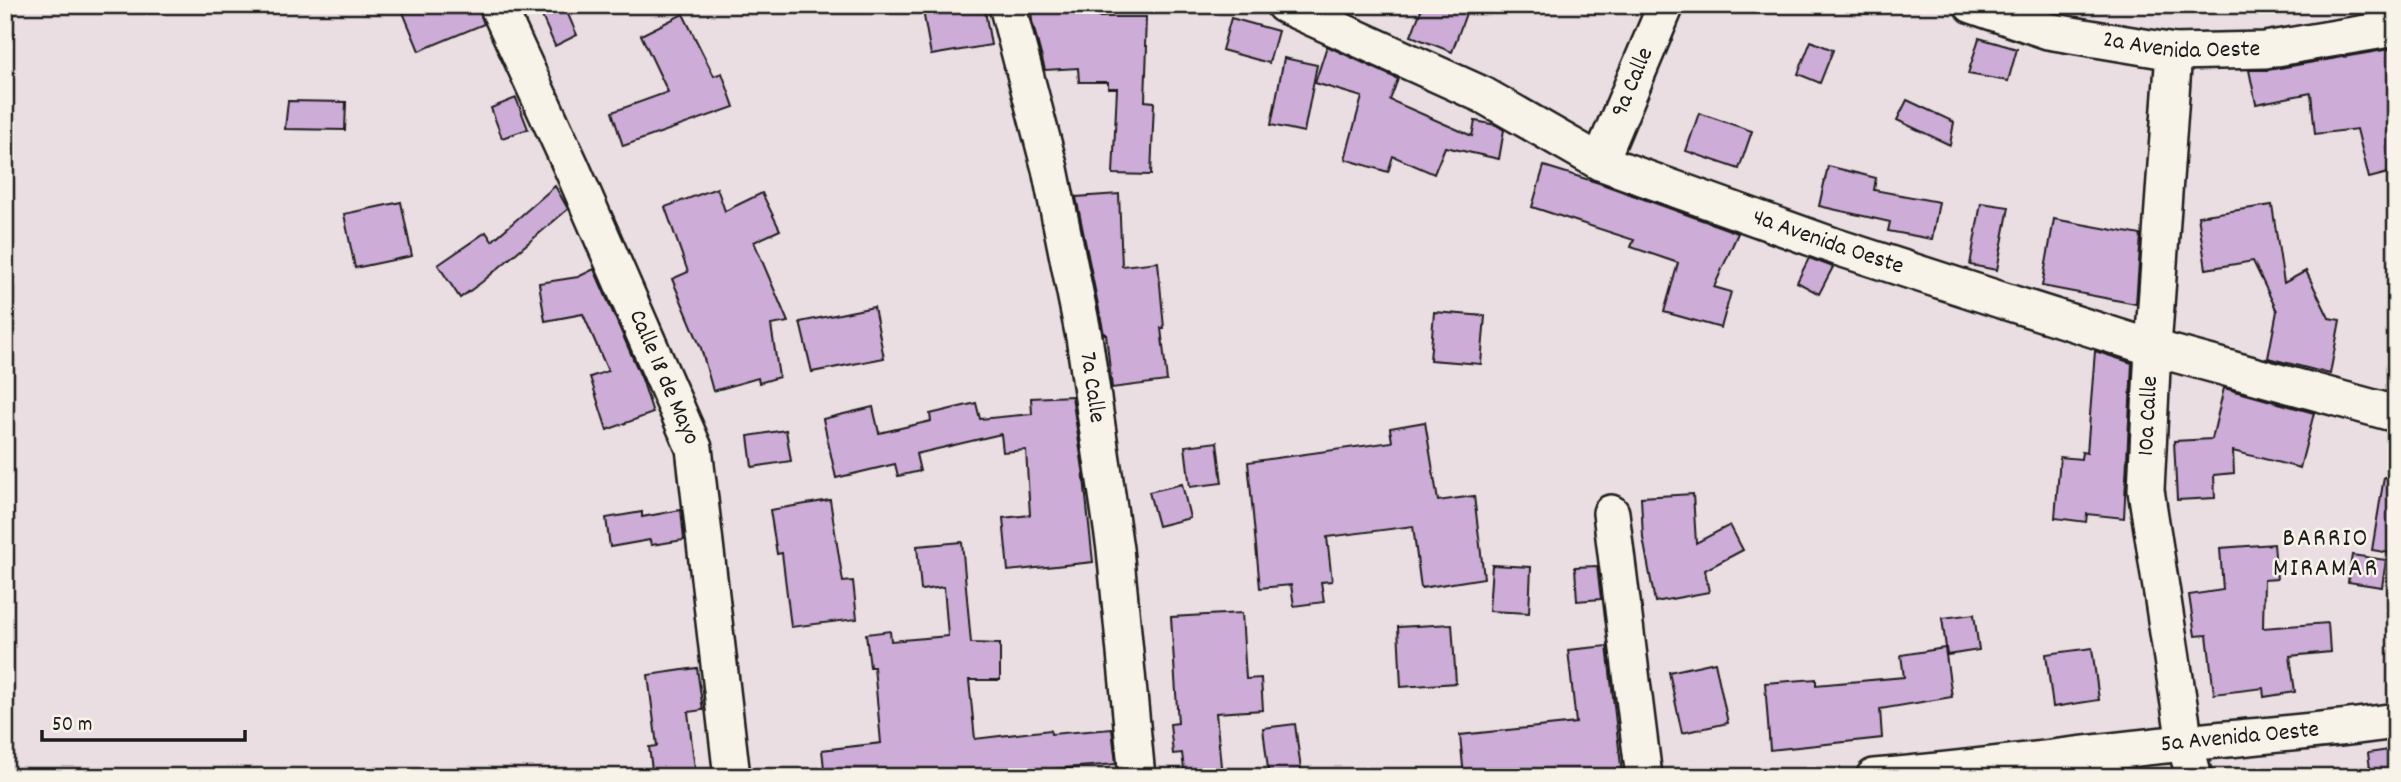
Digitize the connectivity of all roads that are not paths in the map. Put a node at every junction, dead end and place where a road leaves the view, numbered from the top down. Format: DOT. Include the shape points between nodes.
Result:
graph roads {
  1 [pos="497,5"];
  2 [pos="1007,5"];
  3 [pos="1284,5"];
  4 [pos="1666,5"];
  5 [pos="1972,5"];
  6 [pos="2396,28"];
  7 [pos="2174,52"];
  8 [pos="1600,162"];
  9 [pos="2153,348"];
  10 [pos="2396,414"];
  11 [pos="1611,513"];
  12 [pos="2396,721"];
  13 [pos="2185,743"];
  14 [pos="732,777"];
  15 [pos="1137,777"];
  16 [pos="1644,777"];
  17 [pos="1874,777"];
  18 [pos="2194,777"];
  1 -- 14 [label="street, Calle 18 de Mayo" via="694,448"];
  2 -- 15 [label="street, 7a Calle" via="1050,169 1084,337 1115,549"];
  3 -- 8 [label="street, 4a Avenida Oeste" via="1483,95"];
  4 -- 8 [label="street, 9a Calle"];
  5 -- 7 [label="street, 2a Avenida Oeste" via="2048,31"];
  6 -- 7 [label="street, 2a Avenida Oeste" via="2264,50"];
  7 -- 9 [label="street, 10a Calle"];
  8 -- 9 [label="street, 4a Avenida Oeste" via="1836,247"];
  9 -- 10 [label="street, 4a Avenida Oeste"];
  9 -- 13 [label="street, 10a Calle" via="2146,491"];
  11 -- 16 [label="street"];
  12 -- 13 [label="street, 5a Avenida Oeste"];
  13 -- 17 [label="street, 5a Avenida Oeste"];
  13 -- 18 [label="street, 10a Calle"];
}
